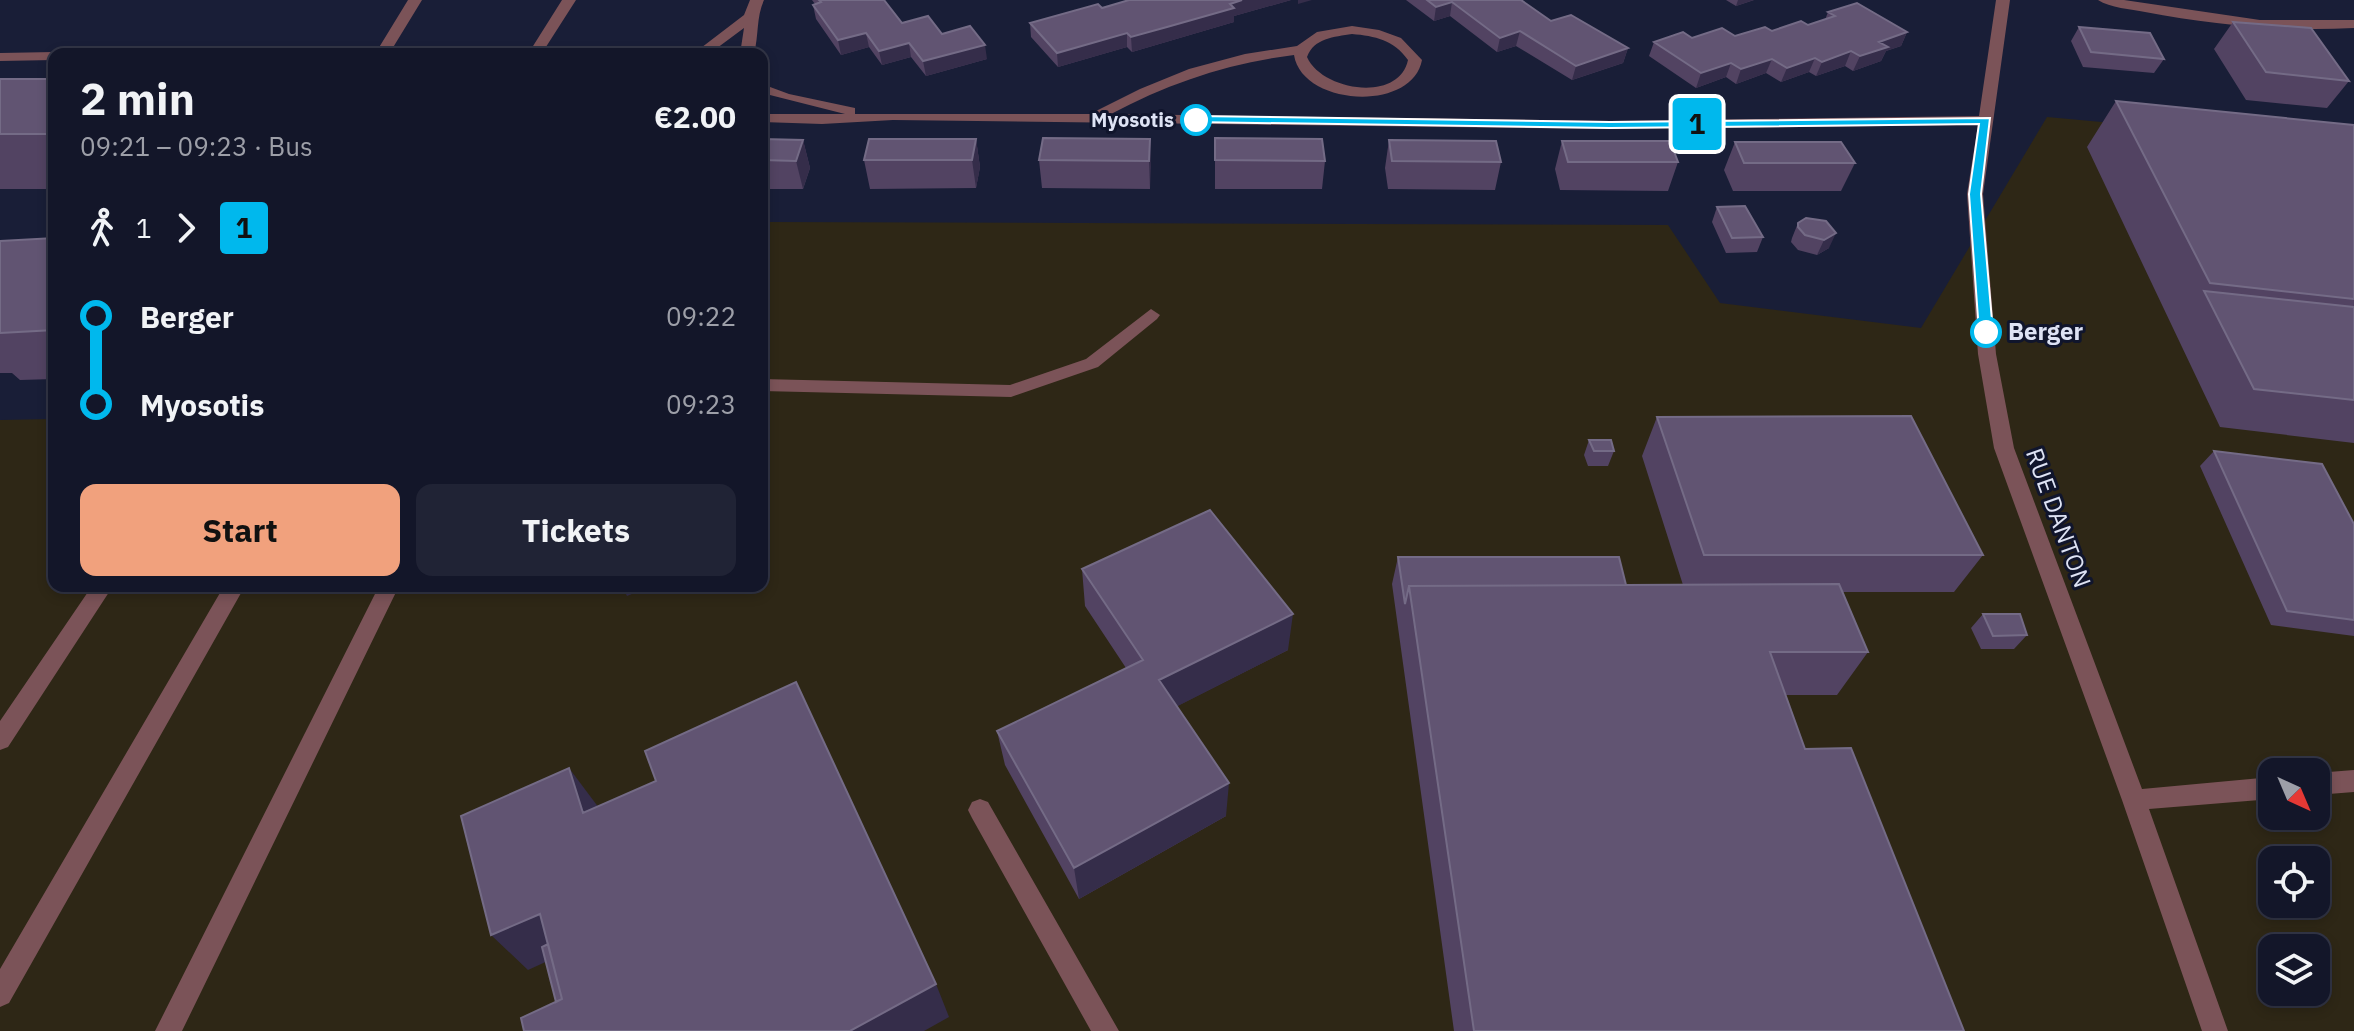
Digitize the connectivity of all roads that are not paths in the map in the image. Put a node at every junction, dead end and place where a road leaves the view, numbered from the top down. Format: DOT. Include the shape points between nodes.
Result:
graph roads {
  1 [pos="415,0"];
  2 [pos="569,0"];
  3 [pos="757,0"];
  4 [pos="2003,0"];
  5 [pos="2105,0"];
  6 [pos="750,17"];
  7 [pos="2354,24"];
  8 [pos="386,48"];
  9 [pos="539,48"];
  10 [pos="708,48"];
  11 [pos="749,48"];
  12 [pos="1301,50"];
  13 [pos="48,56"];
  14 [pos="0,57"];
  15 [pos="768,90"];
  16 [pos="893,116"];
  17 [pos="768,118"];
  18 [pos="1092,119"];
  19 [pos="1986,120"];
  20 [pos="1151,315"];
  21 [pos="768,385"];
  22 [pos="99,592"];
  23 [pos="232,592"];
  24 [pos="386,592"];
  25 [pos="0,740"];
  26 [pos="2354,781"];
  27 [pos="2330,783"];
  28 [pos="2258,789"];
  29 [pos="2134,800"];
  30 [pos="980,810"];
  31 [pos="0,994"];
  32 [pos="168,1031"];
  33 [pos="1106,1031"];
  34 [pos="2215,1031"];
  1 -- 8 [label="street"];
  2 -- 9 [label="street"];
  3 -- 6 [label="street"];
  4 -- 19 [label="street, RUE DANTON"];
  5 -- 7 [label="street" via="2238,24"];
  6 -- 10 [label="street"];
  6 -- 11 [label="street"];
  12 -- 12 [label="street" via="1303,70 1326,86 1343,90 1380,90 1407,79 1414,70 1415,60 1400,42 1370,31 1335,31"];
  12 -- 18 [label="street" via="1259,54 1168,79"];
  13 -- 14 [label="street"];
  15 -- 16 [label="street" via="835,109"];
  16 -- 17 [label="street"];
  16 -- 18 [label="street"];
  18 -- 19 [label="street" via="1610,125"];
  19 -- 29 [label="street, RUE DANTON" via="1975,194 1987,354 2004,448"];
  20 -- 21 [label="street" via="1092,363 1011,391"];
  22 -- 25 [label="street"];
  23 -- 31 [label="street"];
  24 -- 32 [label="street"];
  26 -- 27 [label="street"];
  28 -- 29 [label="street"];
  29 -- 34 [label="street, RUE DANTON"];
  30 -- 33 [label="street"];
}
